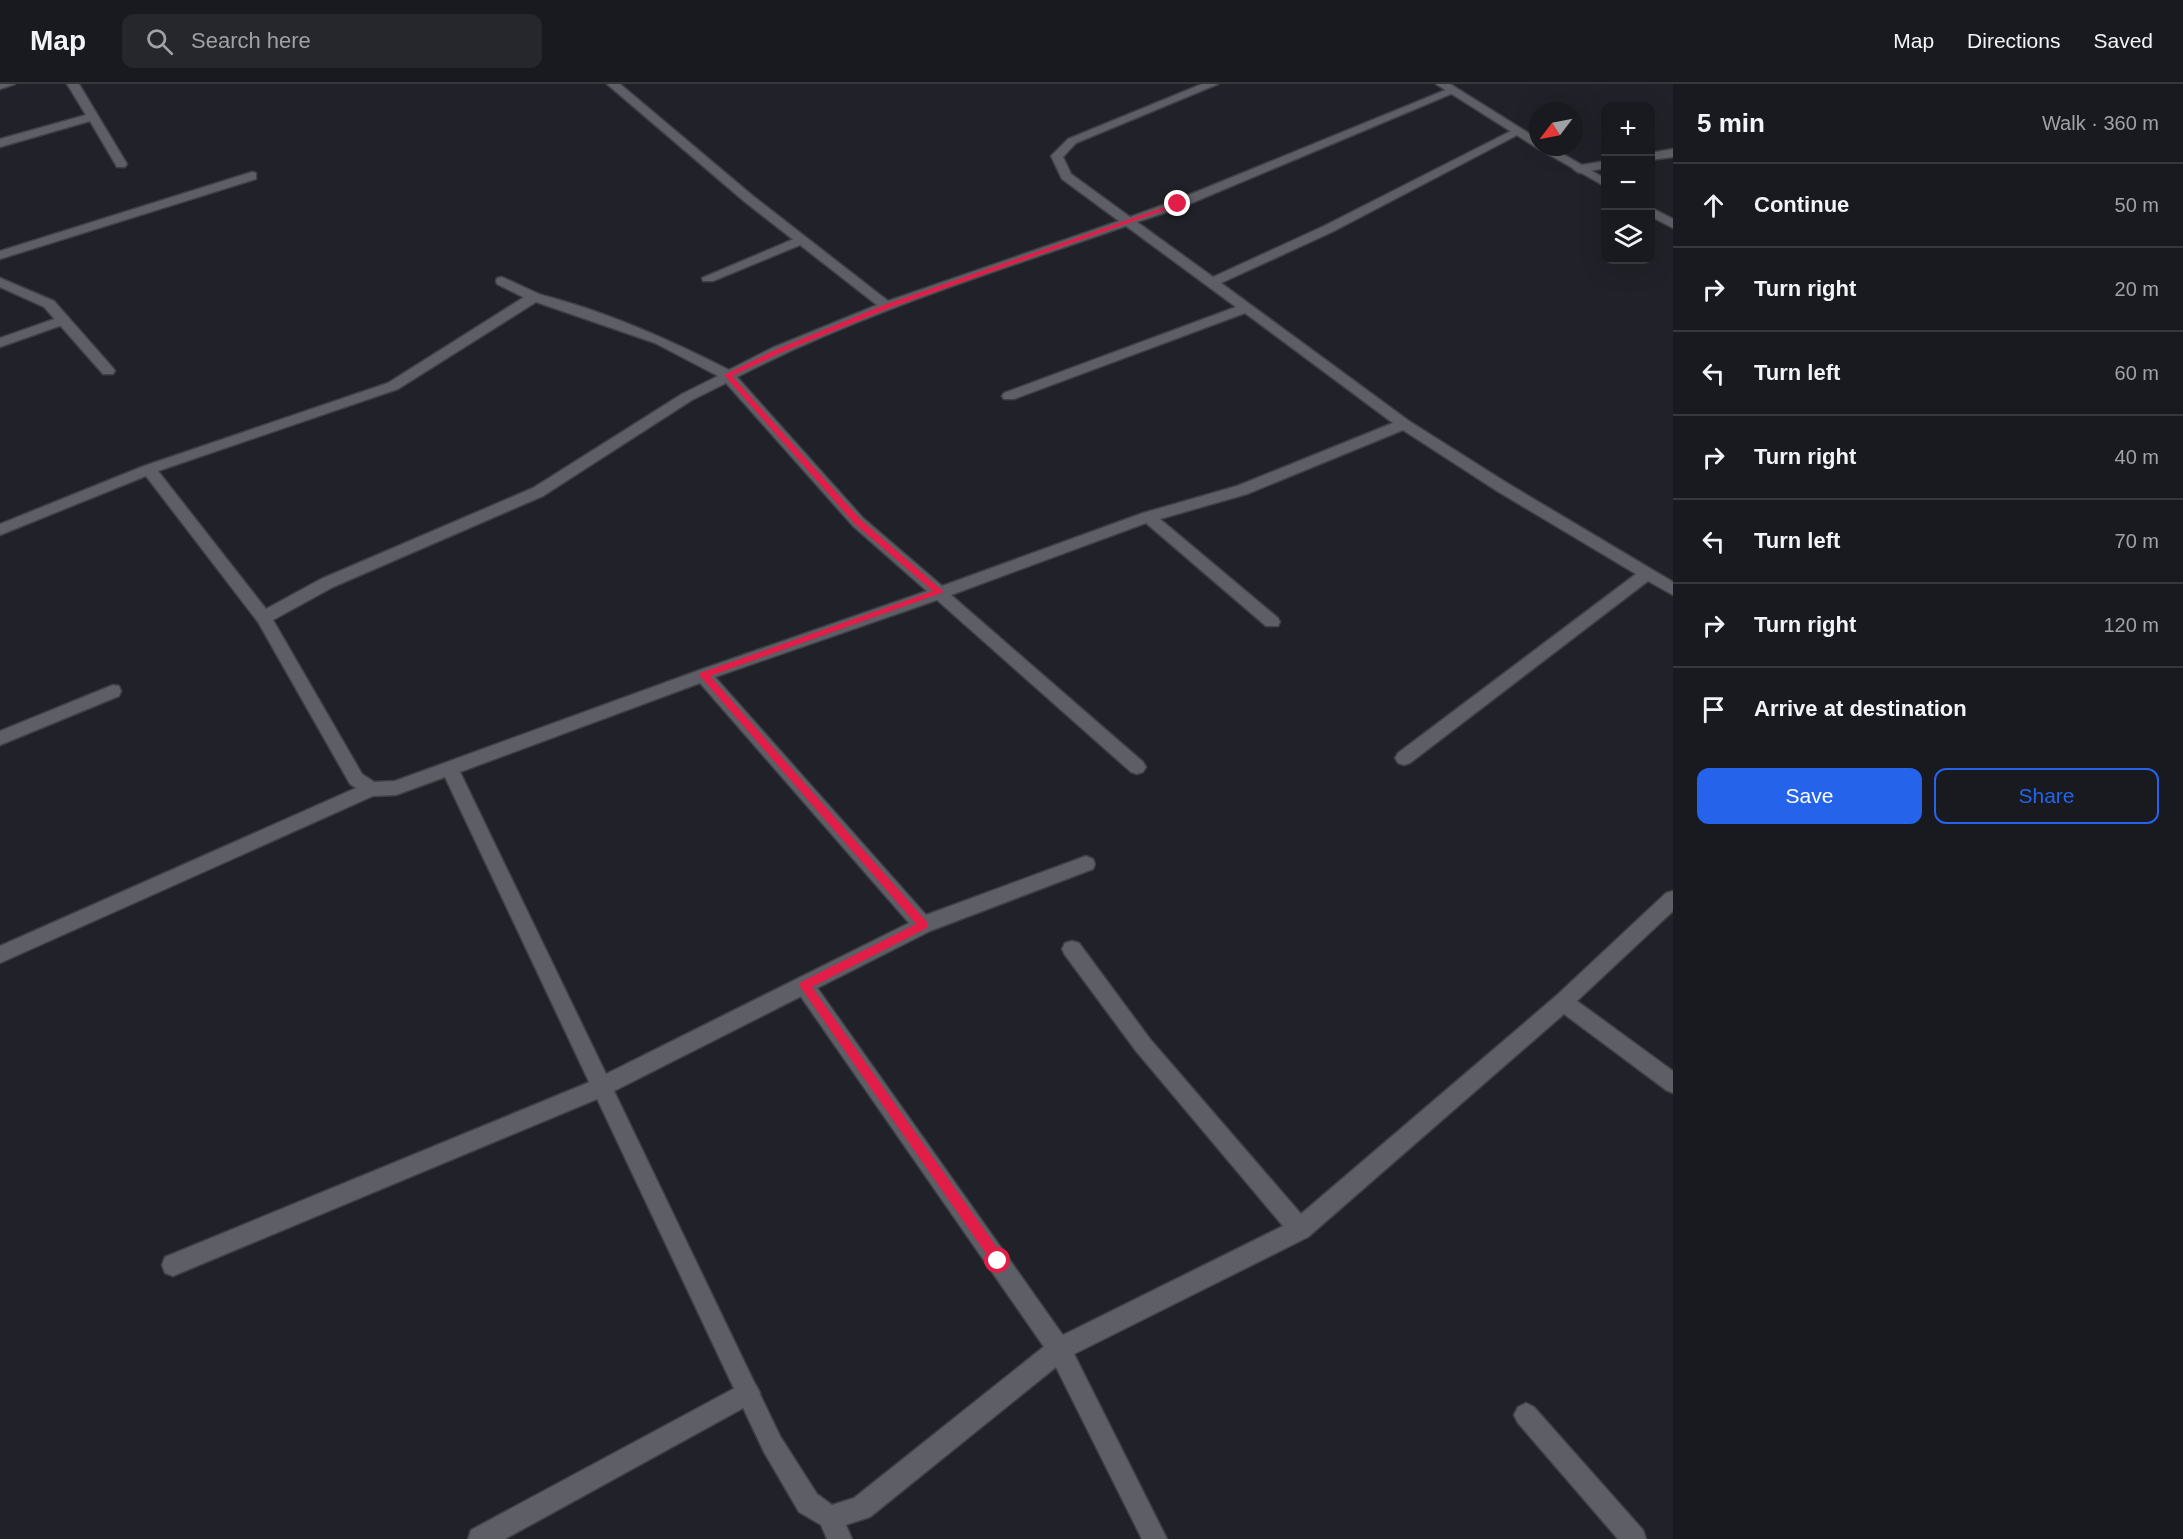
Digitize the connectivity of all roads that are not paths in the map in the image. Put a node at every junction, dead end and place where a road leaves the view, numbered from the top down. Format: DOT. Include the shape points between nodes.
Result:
graph roads {
  1 [pos="9,84"];
  2 [pos="73,84"];
  3 [pos="613,84"];
  4 [pos="1212,84"];
  5 [pos="0,86"];
  6 [pos="1447,87"];
  7 [pos="93,117"];
  8 [pos="1517,132"];
  9 [pos="1529,139"];
  10 [pos="0,143"];
  11 [pos="1673,153"];
  12 [pos="1558,156"];
  13 [pos="1655,156"];
  14 [pos="121,164"];
  15 [pos="1601,165"];
  16 [pos="1579,169"];
  17 [pos="252,176"];
  18 [pos="1601,182"];
  19 [pos="1655,214"];
  20 [pos="1128,221"];
  21 [pos="1673,224"];
  22 [pos="801,240"];
  23 [pos="0,255"];
  24 [pos="708,278"];
  25 [pos="502,281"];
  26 [pos="0,282"];
  27 [pos="1211,283"];
  28 [pos="534,297"];
  29 [pos="886,306"];
  30 [pos="1247,308"];
  31 [pos="63,320"];
  32 [pos="0,343"];
  33 [pos="108,371"];
  34 [pos="727,375"];
  35 [pos="1010,396"];
  36 [pos="1404,424"];
  37 [pos="149,469"];
  38 [pos="1148,517"];
  39 [pos="0,530"];
  40 [pos="1648,573"];
  41 [pos="1673,588"];
  42 [pos="940,592"];
  43 [pos="264,618"];
  44 [pos="1272,622"];
  45 [pos="703,675"];
  46 [pos="113,692"];
  47 [pos="0,738"];
  48 [pos="1404,758"];
  49 [pos="1137,767"];
  50 [pos="450,769"];
  51 [pos="371,789"];
  52 [pos="1086,864"];
  53 [pos="1673,899"];
  54 [pos="923,925"];
  55 [pos="1072,949"];
  56 [pos="0,954"];
  57 [pos="804,985"];
  58 [pos="1563,1002"];
  59 [pos="1673,1083"];
  60 [pos="602,1087"];
  61 [pos="1300,1229"];
  62 [pos="173,1265"];
  63 [pos="1059,1349"];
  64 [pos="748,1393"];
  65 [pos="1526,1415"];
  66 [pos="835,1529"];
  67 [pos="480,1539"];
  68 [pos="1155,1539"];
  69 [pos="1634,1539"];
  1 -- 5 [label="street"];
  2 -- 7 [label="street"];
  3 -- 22 [label="street"];
  4 -- 20 [label="street" via="1072,141 1057,156 1066,176"];
  6 -- 8 [label="street"];
  6 -- 20 [label="street" via="1178,204"];
  7 -- 10 [label="street"];
  7 -- 14 [label="street"];
  8 -- 9 [label="street"];
  8 -- 27 [label="street" via="1328,229"];
  11 -- 13 [label="street"];
  12 -- 16 [label="street"];
  15 -- 16 [label="street"];
  16 -- 18 [label="street"];
  17 -- 23 [label="street"];
  19 -- 21 [label="street"];
  20 -- 27 [label="street"];
  20 -- 29 [label="street"];
  22 -- 24 [label="street"];
  22 -- 29 [label="street"];
  25 -- 28 [label="street"];
  26 -- 31 [label="street" via="49,304"];
  27 -- 30 [label="street"];
  28 -- 34 [label="street" via="660,340"];
  28 -- 37 [label="street" via="393,386"];
  29 -- 34 [label="street"];
  30 -- 35 [label="street"];
  30 -- 36 [label="street"];
  31 -- 32 [label="street"];
  31 -- 33 [label="street"];
  34 -- 42 [label="street" via="858,522"];
  34 -- 43 [label="street" via="538,492 327,583"];
  36 -- 38 [label="street" via="1242,490"];
  36 -- 40 [label="street"];
  37 -- 39 [label="street"];
  37 -- 43 [label="street"];
  38 -- 42 [label="street"];
  38 -- 44 [label="street"];
  40 -- 41 [label="street"];
  40 -- 48 [label="street"];
  42 -- 45 [label="street"];
  42 -- 49 [label="street"];
  43 -- 51 [label="street" via="356,779"];
  45 -- 50 [label="street"];
  45 -- 54 [label="street"];
  46 -- 47 [label="street"];
  50 -- 51 [label="street" via="396,788"];
  50 -- 60 [label="street"];
  51 -- 56 [label="street"];
  52 -- 54 [label="street"];
  53 -- 58 [label="street"];
  54 -- 57 [label="street"];
  55 -- 61 [label="street" via="1143,1045"];
  57 -- 60 [label="street"];
  57 -- 63 [label="street"];
  58 -- 59 [label="street"];
  58 -- 61 [label="street"];
  60 -- 62 [label="street"];
  60 -- 64 [label="street"];
  61 -- 63 [label="street"];
  63 -- 66 [label="street"];
  63 -- 68 [label="street"];
  64 -- 66 [label="street" via="771,1444 808,1503"];
  64 -- 67 [label="street"];
  65 -- 69 [label="street"];
}
